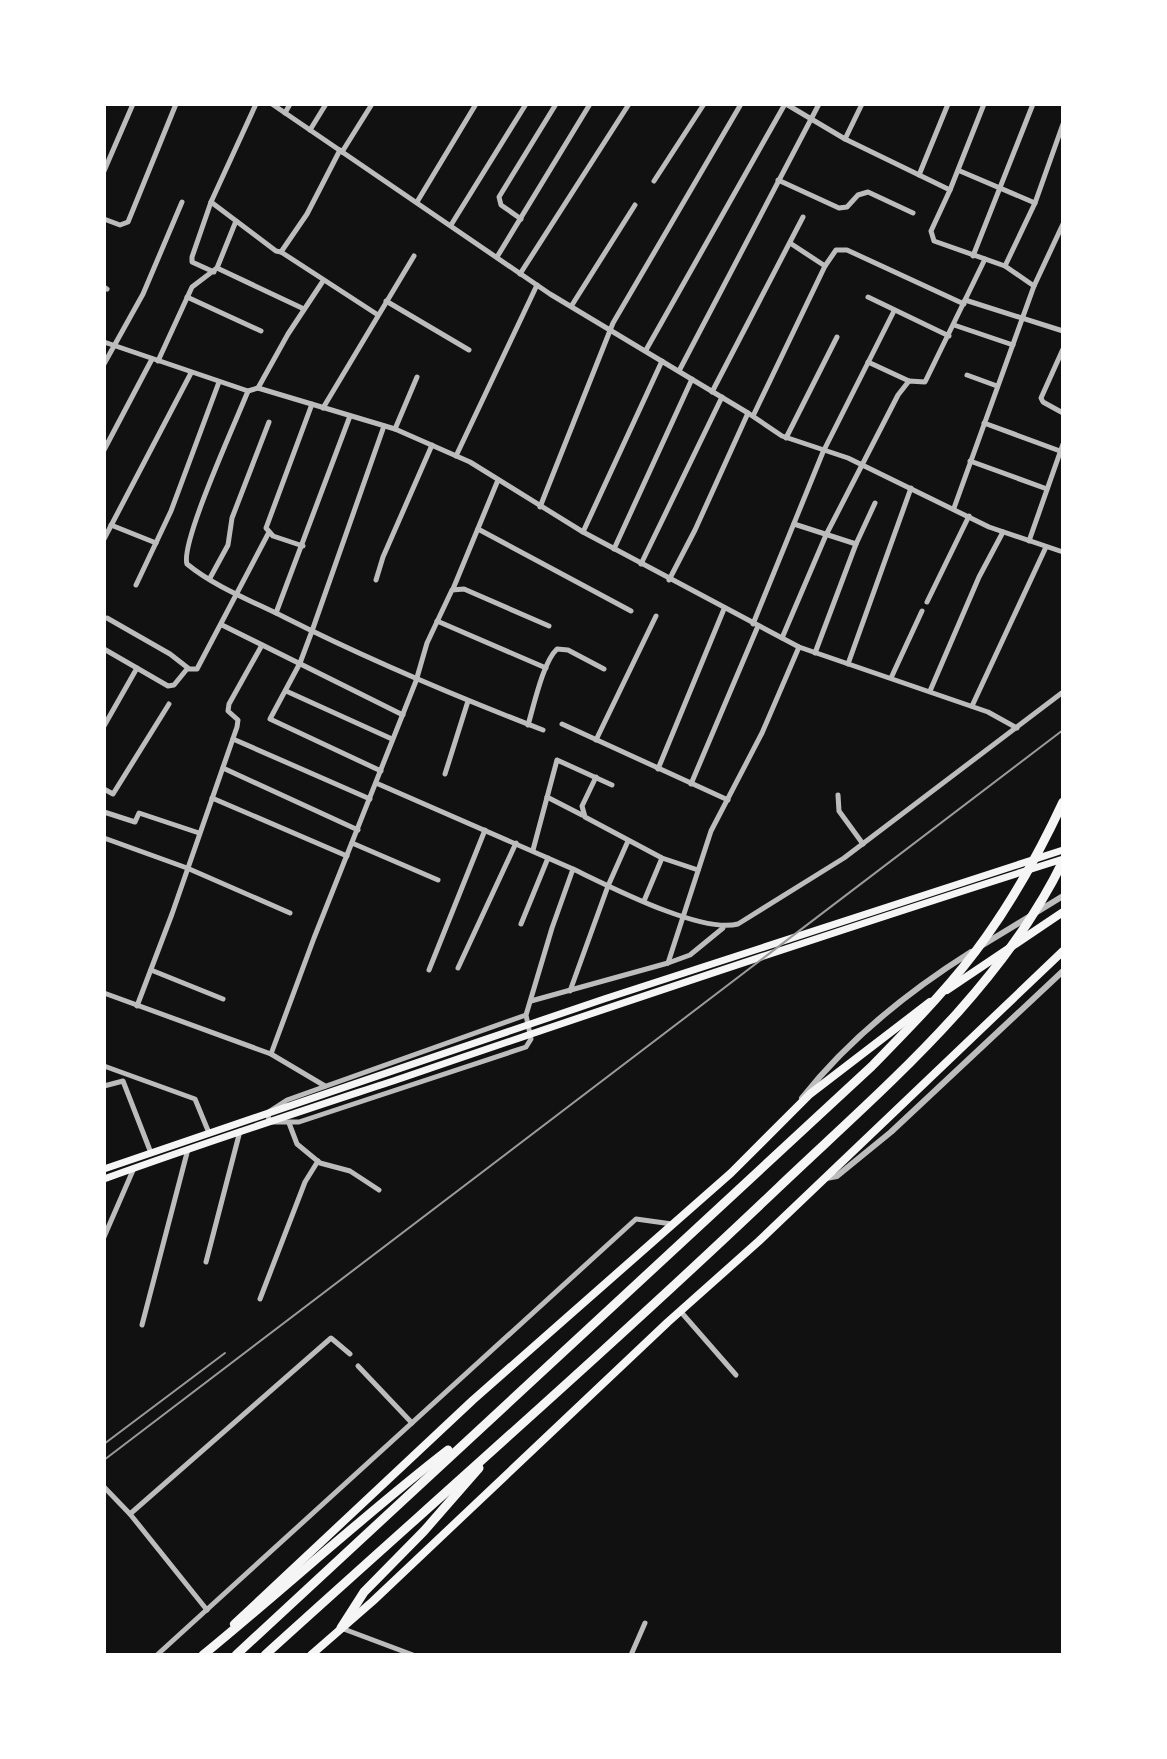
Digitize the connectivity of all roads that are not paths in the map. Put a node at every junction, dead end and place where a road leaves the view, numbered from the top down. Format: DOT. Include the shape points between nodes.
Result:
graph roads {
  1 [pos="133,104"];
  2 [pos="176,104"];
  3 [pos="256,104"];
  4 [pos="272,104"];
  5 [pos="290,104"];
  6 [pos="326,104"];
  7 [pos="372,104"];
  8 [pos="476,104"];
  9 [pos="526,104"];
  10 [pos="556,104"];
  11 [pos="590,104"];
  12 [pos="629,104"];
  13 [pos="704,104"];
  14 [pos="741,104"];
  15 [pos="786,104"];
  16 [pos="819,104"];
  17 [pos="862,104"];
  18 [pos="948,104"];
  19 [pos="984,104"];
  20 [pos="1033,104"];
  21 [pos="285,113"];
  22 [pos="812,119"];
  23 [pos="1063,124"];
  24 [pos="310,130"];
  25 [pos="845,139"];
  26 [pos="341,151"];
  27 [pos="104,171"];
  28 [pos="960,171"];
  29 [pos="919,175"];
  30 [pos="778,180"];
  31 [pos="654,181"];
  32 [pos="999,187"];
  33 [pos="950,190"];
  34 [pos="182,202"];
  35 [pos="211,202"];
  36 [pos="417,202"];
  37 [pos="1035,203"];
  38 [pos="635,205"];
  39 [pos="913,213"];
  40 [pos="803,217"];
  41 [pos="104,219"];
  42 [pos="521,219"];
  43 [pos="236,221"];
  44 [pos="1063,224"];
  45 [pos="451,225"];
  46 [pos="790,243"];
  47 [pos="281,252"];
  48 [pos="414,256"];
  49 [pos="973,256"];
  50 [pos="497,257"];
  51 [pos="985,259"];
  52 [pos="825,266"];
  53 [pos="1005,266"];
  54 [pos="215,270"];
  55 [pos="520,274"];
  56 [pos="323,281"];
  57 [pos="537,285"];
  58 [pos="1034,286"];
  59 [pos="187,297"];
  60 [pos="868,297"];
  61 [pos="386,301"];
  62 [pos="964,302"];
  63 [pos="572,305"];
  64 [pos="304,309"];
  65 [pos="894,311"];
  66 [pos="378,315"];
  67 [pos="1023,318"];
  68 [pos="954,325"];
  69 [pos="610,329"];
  70 [pos="261,331"];
  71 [pos="1063,331"];
  72 [pos="949,336"];
  73 [pos="837,337"];
  74 [pos="104,342"];
  75 [pos="116,345"];
  76 [pos="1013,345"];
  77 [pos="1063,349"];
  78 [pos="469,350"];
  79 [pos="646,351"];
  80 [pos="155,360"];
  81 [pos="662,361"];
  82 [pos="868,362"];
  83 [pos="104,364"];
  84 [pos="679,371"];
  85 [pos="191,373"];
  86 [pos="967,375"];
  87 [pos="417,377"];
  88 [pos="692,379"];
  89 [pos="909,381"];
  90 [pos="219,382"];
  91 [pos="997,386"];
  92 [pos="258,388"];
  93 [pos="248,391"];
  94 [pos="712,392"];
  95 [pos="722,397"];
  96 [pos="312,404"];
  97 [pos="323,408"];
  98 [pos="1063,413"];
  99 [pos="750,414"];
  100 [pos="350,416"];
  101 [pos="269,422"];
  102 [pos="984,423"];
  103 [pos="384,426"];
  104 [pos="395,429"];
  105 [pos="786,438"];
  106 [pos="432,445"];
  107 [pos="1062,448"];
  108 [pos="104,450"];
  109 [pos="823,452"];
  110 [pos="456,456"];
  111 [pos="970,461"];
  112 [pos="861,465"];
  113 [pos="498,480"];
  114 [pos="911,488"];
  115 [pos="1047,489"];
  116 [pos="875,503"];
  117 [pos="540,507"];
  118 [pos="954,508"];
  119 [pos="969,516"];
  120 [pos="794,524"];
  121 [pos="111,525"];
  122 [pos="478,529"];
  123 [pos="583,532"];
  124 [pos="1003,532"];
  125 [pos="268,534"];
  126 [pos="826,535"];
  127 [pos="104,539"];
  128 [pos="1029,541"];
  129 [pos="156,543"];
  130 [pos="856,544"];
  131 [pos="303,546"];
  132 [pos="1046,547"];
  133 [pos="614,549"];
  134 [pos="1063,552"];
  135 [pos="641,564"];
  136 [pos="210,578"];
  137 [pos="376,580"];
  138 [pos="669,580"];
  139 [pos="136,585"];
  140 [pos="452,590"];
  141 [pos="237,594"];
  142 [pos="927,602"];
  143 [pos="724,609"];
  144 [pos="631,611"];
  145 [pos="922,611"];
  146 [pos="276,613"];
  147 [pos="656,616"];
  148 [pos="107,618"];
  149 [pos="437,621"];
  150 [pos="222,625"];
  151 [pos="756,625"];
  152 [pos="549,626"];
  153 [pos="312,631"];
  154 [pos="782,638"];
  155 [pos="262,645"];
  156 [pos="799,647"];
  157 [pos="104,649"];
  158 [pos="815,653"];
  159 [pos="300,663"];
  160 [pos="848,664"];
  161 [pos="137,668"];
  162 [pos="188,668"];
  163 [pos="546,668"];
  164 [pos="604,669"];
  165 [pos="891,678"];
  166 [pos="416,681"];
  167 [pos="286,691"];
  168 [pos="930,691"];
  169 [pos="1063,692"];
  170 [pos="468,701"];
  171 [pos="169,704"];
  172 [pos="972,706"];
  173 [pos="403,715"];
  174 [pos="562,724"];
  175 [pos="528,725"];
  176 [pos="104,726"];
  177 [pos="1017,728"];
  178 [pos="543,730"];
  179 [pos="233,739"];
  180 [pos="392,739"];
  181 [pos="596,740"];
  182 [pos="223,768"];
  183 [pos="658,769"];
  184 [pos="381,771"];
  185 [pos="445,774"];
  186 [pos="596,777"];
  187 [pos="376,783"];
  188 [pos="691,784"];
  189 [pos="612,785"];
  190 [pos="104,789"];
  191 [pos="838,795"];
  192 [pos="547,797"];
  193 [pos="212,798"];
  194 [pos="370,799"];
  195 [pos="728,800"];
  196 [pos="1063,802"];
  197 [pos="104,812"];
  198 [pos="583,815"];
  199 [pos="358,830"];
  200 [pos="486,830"];
  201 [pos="199,833"];
  202 [pos="104,838"];
  203 [pos="628,841"];
  204 [pos="352,843"];
  205 [pos="516,843"];
  206 [pos="863,844"];
  207 [pos="533,850"];
  208 [pos="1063,850"];
  209 [pos="347,856"];
  210 [pos="548,857"];
  211 [pos="662,858"];
  212 [pos="1063,860"];
  213 [pos="187,868"];
  214 [pos="573,869"];
  215 [pos="698,870"];
  216 [pos="438,880"];
  217 [pos="608,886"];
  218 [pos="1063,896"];
  219 [pos="644,902"];
  220 [pos="1063,912"];
  221 [pos="290,913"];
  222 [pos="683,916"];
  223 [pos="521,924"];
  224 [pos="723,928"];
  225 [pos="1063,951"];
  226 [pos="668,963"];
  227 [pos="458,968"];
  228 [pos="151,970"];
  229 [pos="429,970"];
  230 [pos="1063,971"];
  231 [pos="570,991"];
  232 [pos="104,993"];
  233 [pos="223,999"];
  234 [pos="530,1002"];
  235 [pos="137,1006"];
  236 [pos="526,1015"];
  237 [pos="271,1054"];
  238 [pos="104,1066"];
  239 [pos="104,1086"];
  240 [pos="325,1086"];
  241 [pos="303,1107"];
  242 [pos="267,1113"];
  243 [pos="270,1122"];
  244 [pos="782,1122"];
  245 [pos="289,1123"];
  246 [pos="240,1130"];
  247 [pos="209,1133"];
  248 [pos="188,1149"];
  249 [pos="151,1153"];
  250 [pos="318,1161"];
  251 [pos="134,1168"];
  252 [pos="104,1169"];
  253 [pos="104,1179"];
  254 [pos="823,1179"];
  255 [pos="379,1190"];
  256 [pos="673,1224"];
  257 [pos="104,1237"];
  258 [pos="206,1262"];
  259 [pos="260,1299"];
  260 [pos="681,1312"];
  261 [pos="142,1325"];
  262 [pos="350,1354"];
  263 [pos="358,1366"];
  264 [pos="736,1375"];
  265 [pos="492,1417"];
  266 [pos="412,1423"];
  267 [pos="507,1435"];
  268 [pos="104,1487"];
  269 [pos="130,1514"];
  270 [pos="207,1610"];
  271 [pos="645,1623"];
  272 [pos="341,1628"];
  273 [pos="157,1655"];
  274 [pos="202,1655"];
  275 [pos="236,1655"];
  276 [pos="265,1655"];
  277 [pos="311,1655"];
  278 [pos="413,1655"];
  279 [pos="631,1655"];
  1 -- 27 [label="street"];
  2 -- 41 [label="street" via="128,222"];
  3 -- 35 [label="street"];
  4 -- 21 [label="street"];
  5 -- 21 [label="street"];
  6 -- 24 [label="street"];
  7 -- 26 [label="street"];
  8 -- 36 [label="street"];
  9 -- 45 [label="street"];
  10 -- 42 [label="street" via="499,197 501,205"];
  11 -- 42 [label="street"];
  12 -- 55 [label="street"];
  13 -- 31 [label="street"];
  14 -- 69 [label="street"];
  15 -- 22 [label="street"];
  15 -- 79 [label="street"];
  16 -- 22 [label="street"];
  17 -- 25 [label="street"];
  18 -- 29 [label="street"];
  19 -- 28 [label="street"];
  20 -- 32 [label="street"];
  21 -- 24 [label="street"];
  22 -- 25 [label="street"];
  22 -- 30 [label="street"];
  23 -- 37 [label="street"];
  24 -- 26 [label="street"];
  25 -- 29 [label="street"];
  26 -- 36 [label="street"];
  26 -- 47 [label="street"];
  28 -- 32 [label="street"];
  28 -- 33 [label="street"];
  29 -- 33 [label="street"];
  30 -- 39 [label="street" via="839,208 868,192"];
  30 -- 84 [label="street"];
  32 -- 37 [label="street"];
  32 -- 49 [label="street"];
  33 -- 49 [label="street" via="931,231 934,241"];
  34 -- 75 [label="street"];
  35 -- 43 [label="street"];
  35 -- 54 [label="street" via="192,262"];
  36 -- 45 [label="street"];
  37 -- 53 [label="street"];
  38 -- 63 [label="street"];
  40 -- 46 [label="street"];
  42 -- 50 [label="street"];
  43 -- 47 [label="street"];
  43 -- 54 [label="street"];
  44 -- 58 [label="street"];
  45 -- 50 [label="street"];
  46 -- 52 [label="street"];
  46 -- 94 [label="street"];
  47 -- 56 [label="street"];
  48 -- 61 [label="street"];
  49 -- 51 [label="street"];
  50 -- 55 [label="street"];
  51 -- 53 [label="street"];
  51 -- 62 [label="street"];
  52 -- 62 [label="street" via="836,250 847,250"];
  52 -- 99 [label="street"];
  53 -- 58 [label="street"];
  54 -- 59 [label="street" via="199,279"];
  54 -- 64 [label="street"];
  55 -- 57 [label="street"];
  56 -- 64 [label="street"];
  56 -- 66 [label="street"];
  57 -- 63 [label="street"];
  57 -- 110 [label="street"];
  58 -- 67 [label="street"];
  59 -- 70 [label="street"];
  59 -- 80 [label="street"];
  60 -- 65 [label="street"];
  61 -- 66 [label="street"];
  61 -- 78 [label="street"];
  62 -- 67 [label="street"];
  62 -- 68 [label="street"];
  63 -- 69 [label="street"];
  64 -- 92 [label="street"];
  65 -- 72 [label="street"];
  65 -- 82 [label="street"];
  66 -- 97 [label="street"];
  67 -- 71 [label="street"];
  67 -- 76 [label="street"];
  68 -- 72 [label="street"];
  68 -- 76 [label="street"];
  69 -- 79 [label="street"];
  69 -- 117 [label="street"];
  72 -- 89 [label="street" via="925,382"];
  73 -- 105 [label="street"];
  74 -- 75 [label="street"];
  75 -- 80 [label="street"];
  75 -- 83 [label="street"];
  76 -- 91 [label="street"];
  77 -- 98 [label="street" via="1041,398"];
  79 -- 81 [label="street"];
  80 -- 85 [label="street"];
  80 -- 108 [label="street"];
  81 -- 84 [label="street"];
  81 -- 123 [label="street"];
  82 -- 89 [label="street"];
  82 -- 109 [label="street"];
  84 -- 88 [label="street"];
  85 -- 90 [label="street"];
  85 -- 121 [label="street"];
  86 -- 91 [label="street"];
  87 -- 104 [label="street"];
  88 -- 94 [label="street"];
  88 -- 133 [label="street"];
  89 -- 112 [label="street"];
  90 -- 93 [label="street"];
  90 -- 129 [label="street"];
  91 -- 102 [label="street"];
  92 -- 93 [label="street"];
  92 -- 96 [label="street"];
  93 -- 136 [label="street" via="186,553 187,564"];
  94 -- 95 [label="street"];
  95 -- 99 [label="street"];
  95 -- 135 [label="street"];
  96 -- 97 [label="street"];
  96 -- 125 [label="street" via="267,520"];
  97 -- 100 [label="street"];
  99 -- 105 [label="street"];
  99 -- 138 [label="street"];
  100 -- 103 [label="street"];
  100 -- 131 [label="street"];
  101 -- 136 [label="street" via="232,518 228,545"];
  102 -- 107 [label="street"];
  102 -- 111 [label="street"];
  103 -- 104 [label="street"];
  103 -- 153 [label="street"];
  104 -- 106 [label="street"];
  105 -- 109 [label="street"];
  106 -- 110 [label="street"];
  106 -- 137 [label="street"];
  107 -- 115 [label="street"];
  109 -- 112 [label="street"];
  109 -- 120 [label="street"];
  110 -- 113 [label="street"];
  111 -- 115 [label="street"];
  111 -- 118 [label="street"];
  112 -- 114 [label="street"];
  112 -- 126 [label="street"];
  113 -- 117 [label="street"];
  113 -- 122 [label="street"];
  114 -- 118 [label="street"];
  114 -- 160 [label="street"];
  115 -- 128 [label="street"];
  116 -- 130 [label="street"];
  117 -- 123 [label="street"];
  118 -- 119 [label="street"];
  119 -- 124 [label="street"];
  119 -- 142 [label="street"];
  120 -- 126 [label="street"];
  120 -- 151 [label="street"];
  121 -- 127 [label="street"];
  121 -- 129 [label="street"];
  122 -- 140 [label="street"];
  122 -- 144 [label="street"];
  123 -- 133 [label="street"];
  124 -- 128 [label="street"];
  124 -- 168 [label="street"];
  125 -- 131 [label="street"];
  125 -- 141 [label="street"];
  126 -- 130 [label="street"];
  126 -- 154 [label="street"];
  128 -- 132 [label="street"];
  129 -- 139 [label="street"];
  130 -- 158 [label="street"];
  131 -- 146 [label="street"];
  132 -- 134 [label="street"];
  132 -- 172 [label="street"];
  133 -- 135 [label="street"];
  135 -- 138 [label="street"];
  136 -- 141 [label="street"];
  138 -- 143 [label="street"];
  140 -- 149 [label="street"];
  140 -- 152 [label="street" via="464,589"];
  141 -- 146 [label="street"];
  141 -- 150 [label="street"];
  143 -- 151 [label="street"];
  143 -- 183 [label="street"];
  145 -- 165 [label="street"];
  146 -- 153 [label="street"];
  147 -- 181 [label="street"];
  148 -- 162 [label="street"];
  149 -- 163 [label="street"];
  149 -- 166 [label="street"];
  150 -- 155 [label="street"];
  150 -- 162 [label="street" via="197,669"];
  151 -- 154 [label="street"];
  151 -- 188 [label="street"];
  153 -- 159 [label="street"];
  153 -- 166 [label="street"];
  154 -- 156 [label="street"];
  155 -- 159 [label="street"];
  155 -- 179 [label="street" via="229,704 238,723"];
  156 -- 158 [label="street"];
  156 -- 195 [label="street"];
  157 -- 161 [label="street"];
  158 -- 160 [label="street"];
  159 -- 167 [label="street"];
  159 -- 173 [label="street"];
  160 -- 165 [label="street"];
  161 -- 162 [label="street" via="170,687"];
  161 -- 176 [label="street"];
  163 -- 164 [label="street" via="552,653 562,649"];
  163 -- 175 [label="street"];
  165 -- 168 [label="street"];
  166 -- 170 [label="street"];
  166 -- 173 [label="street"];
  167 -- 180 [label="street"];
  167 -- 184 [label="street" via="270,719"];
  168 -- 172 [label="street"];
  169 -- 177 [label="street"];
  170 -- 175 [label="street"];
  170 -- 185 [label="street"];
  171 -- 190 [label="street" via="113,794"];
  172 -- 177 [label="street"];
  173 -- 180 [label="street"];
  174 -- 181 [label="street"];
  175 -- 178 [label="street"];
  177 -- 206 [label="street"];
  179 -- 182 [label="street"];
  179 -- 194 [label="street"];
  180 -- 184 [label="street"];
  181 -- 183 [label="street"];
  182 -- 193 [label="street"];
  182 -- 199 [label="street"];
  183 -- 188 [label="street"];
  184 -- 187 [label="street"];
  186 -- 189 [label="street"];
  186 -- 192 [label="street" via="557,760"];
  186 -- 198 [label="street"];
  187 -- 194 [label="street"];
  187 -- 200 [label="street"];
  188 -- 195 [label="street"];
  191 -- 206 [label="street" via="839,811"];
  192 -- 198 [label="street"];
  192 -- 207 [label="street"];
  193 -- 201 [label="street"];
  193 -- 209 [label="street"];
  194 -- 199 [label="street"];
  195 -- 215 [label="street"];
  196 -- 265 [label="highway" via="1008,905 920,1016"];
  197 -- 201 [label="street" via="135,822 139,813"];
  198 -- 203 [label="street"];
  199 -- 204 [label="street"];
  200 -- 205 [label="street"];
  200 -- 229 [label="street"];
  201 -- 213 [label="street"];
  202 -- 213 [label="street"];
  203 -- 211 [label="street"];
  203 -- 217 [label="street"];
  204 -- 209 [label="street"];
  204 -- 216 [label="street"];
  205 -- 207 [label="street"];
  205 -- 227 [label="street"];
  206 -- 224 [label="street" via="772,905"];
  207 -- 210 [label="street"];
  208 -- 241 [label="main road" via="604,999"];
  209 -- 237 [label="street"];
  210 -- 214 [label="street"];
  210 -- 223 [label="street"];
  211 -- 215 [label="street"];
  211 -- 219 [label="street"];
  212 -- 241 [label="main road"];
  212 -- 267 [label="highway" via="1001,958 890,1082 699,1264"];
  213 -- 221 [label="street"];
  213 -- 228 [label="street"];
  214 -- 217 [label="street"];
  214 -- 234 [label="street"];
  215 -- 222 [label="street"];
  217 -- 219 [label="street"];
  217 -- 231 [label="street"];
  218 -- 244 [label="street" via="913,991 824,1070"];
  219 -- 222 [label="street"];
  220 -- 244 [label="highway" via="885,1034"];
  222 -- 224 [label="street"];
  222 -- 226 [label="street"];
  224 -- 226 [label="street" via="690,955"];
  225 -- 254 [label="highway"];
  226 -- 231 [label="street"];
  228 -- 233 [label="street"];
  228 -- 235 [label="street"];
  230 -- 254 [label="street" via="891,1132 837,1176"];
  231 -- 234 [label="street"];
  232 -- 235 [label="street"];
  234 -- 236 [label="street"];
  235 -- 237 [label="street"];
  236 -- 240 [label="street"];
  236 -- 245 [label="street" via="531,1039 526,1047"];
  237 -- 240 [label="street"];
  238 -- 247 [label="street" via="195,1099"];
  239 -- 249 [label="street" via="123,1081"];
  240 -- 242 [label="street"];
  241 -- 242 [label="main road"];
  241 -- 243 [label="main road"];
  242 -- 243 [label="street"];
  242 -- 247 [label="main road"];
  243 -- 245 [label="street"];
  243 -- 246 [label="main road"];
  244 -- 256 [label="highway"];
  245 -- 250 [label="street" via="297,1144"];
  246 -- 248 [label="main road"];
  246 -- 258 [label="street"];
  247 -- 249 [label="main road"];
  248 -- 251 [label="main road"];
  248 -- 261 [label="street"];
  249 -- 252 [label="main road"];
  250 -- 255 [label="street" via="350,1171"];
  250 -- 259 [label="street"];
  251 -- 253 [label="main road"];
  251 -- 257 [label="street"];
  254 -- 260 [label="highway"];
  256 -- 266 [label="street" via="636,1219"];
  256 -- 274 [label="highway" via="473,1400"];
  260 -- 264 [label="street"];
  260 -- 272 [label="highway"];
  262 -- 269 [label="street" via="331,1338"];
  263 -- 266 [label="street"];
  265 -- 274 [label="highway" via="388,1496"];
  265 -- 275 [label="highway"];
  266 -- 270 [label="street"];
  267 -- 272 [label="highway" via="364,1592"];
  267 -- 276 [label="highway"];
  268 -- 269 [label="street"];
  269 -- 270 [label="street"];
  270 -- 273 [label="street"];
  271 -- 279 [label="street"];
  272 -- 277 [label="highway"];
  272 -- 278 [label="street"];
}
